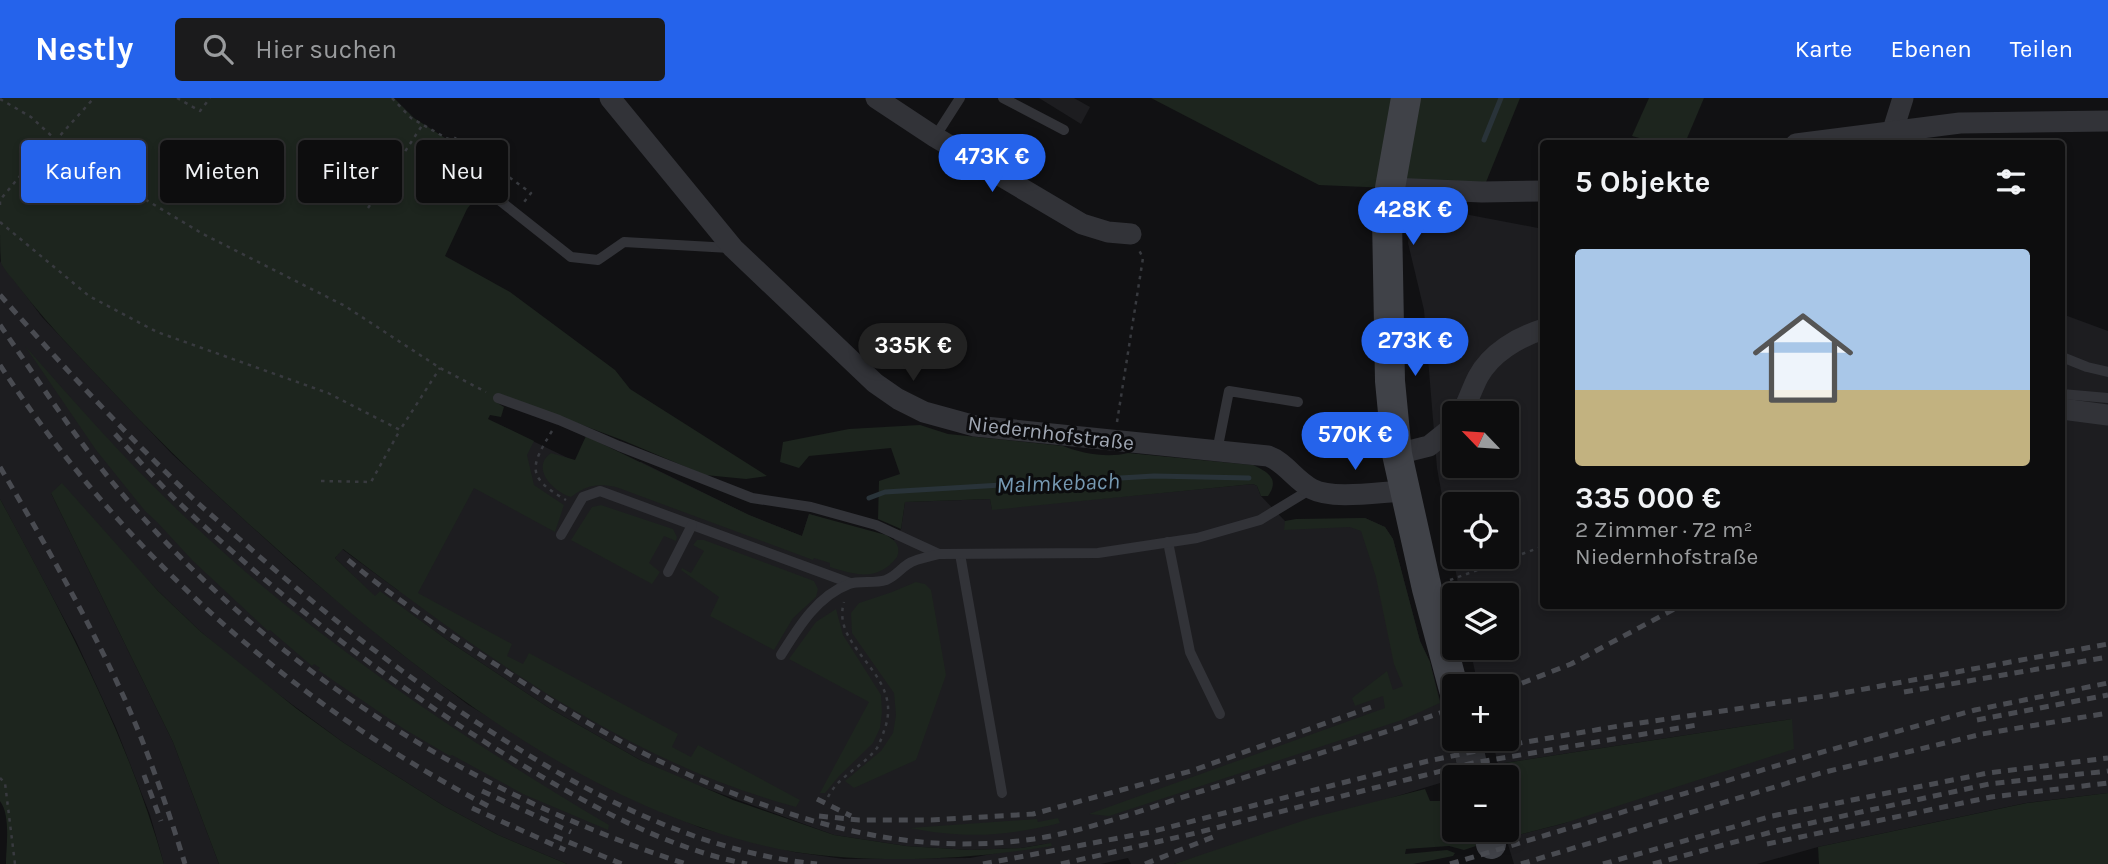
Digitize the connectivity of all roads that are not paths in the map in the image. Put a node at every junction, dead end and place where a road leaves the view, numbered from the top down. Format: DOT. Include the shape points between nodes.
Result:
graph roads {
  1 [pos="610,98"];
  2 [pos="876,98"];
  3 [pos="960,98"];
  4 [pos="1003,98"];
  5 [pos="1406,98"];
  6 [pos="1903,98"];
  7 [pos="2108,121"];
  8 [pos="1064,130"];
  9 [pos="1893,130"];
  10 [pos="935,137"];
  11 [pos="1824,140"];
  12 [pos="1390,188"];
  13 [pos="1540,191"];
  14 [pos="502,203"];
  15 [pos="1131,234"];
  16 [pos="733,248"];
  17 [pos="1540,330"];
  18 [pos="2065,358"];
  19 [pos="2108,372"];
  20 [pos="2065,394"];
  21 [pos="498,398"];
  22 [pos="2108,398"];
  23 [pos="1467,401"];
  24 [pos="1298,402"];
  25 [pos="2065,409"];
  26 [pos="2108,415"];
  27 [pos="1442,436"];
  28 [pos="1217,451"];
  29 [pos="1397,454"];
  30 [pos="1311,489"];
  31 [pos="1404,491"];
  32 [pos="692,525"];
  33 [pos="561,535"];
  34 [pos="1168,542"];
  35 [pos="940,554"];
  36 [pos="960,554"];
  37 [pos="668,572"];
  38 [pos="850,583"];
  39 [pos="781,655"];
  40 [pos="1450,674"];
  41 [pos="1220,714"];
  42 [pos="1002,793"];
  1 -- 16 [label="street, Niedernhofstraße"];
  2 -- 10 [label="street"];
  3 -- 10 [label="lane"];
  4 -- 8 [label="lane"];
  5 -- 12 [label="main road"];
  6 -- 9 [label="street"];
  7 -- 9 [label="street" via="1959,123"];
  9 -- 11 [label="street"];
  10 -- 15 [label="street" via="1082,224"];
  12 -- 13 [label="street"];
  12 -- 29 [label="main road" via="1388,339"];
  14 -- 16 [label="lane" via="570,257 598,260 624,242"];
  16 -- 28 [label="street, Niedernhofstraße" via="874,383 924,412 975,426"];
  17 -- 23 [label="street" via="1521,337 1494,357 1479,375"];
  18 -- 19 [label="lane"];
  20 -- 22 [label="lane"];
  21 -- 35 [label="lane" via="752,498 811,507 876,525"];
  24 -- 28 [label="lane" via="1228,391"];
  25 -- 26 [label="street"];
  27 -- 29 [label="street" via="1429,446"];
  28 -- 30 [label="street, Niedernhofstraße" via="1276,459"];
  29 -- 31 [label="main road"];
  30 -- 31 [label="street" via="1338,494"];
  30 -- 34 [label="lane" via="1260,520"];
  31 -- 40 [label="main road"];
  32 -- 33 [label="lane" via="600,491 583,497"];
  32 -- 37 [label="lane"];
  32 -- 38 [label="lane"];
  34 -- 36 [label="lane" via="1098,553"];
  34 -- 41 [label="lane" via="1190,652"];
  35 -- 36 [label="lane"];
  35 -- 38 [label="lane" via="915,560 885,580"];
  36 -- 42 [label="lane"];
  38 -- 39 [label="lane" via="806,617"];
}
